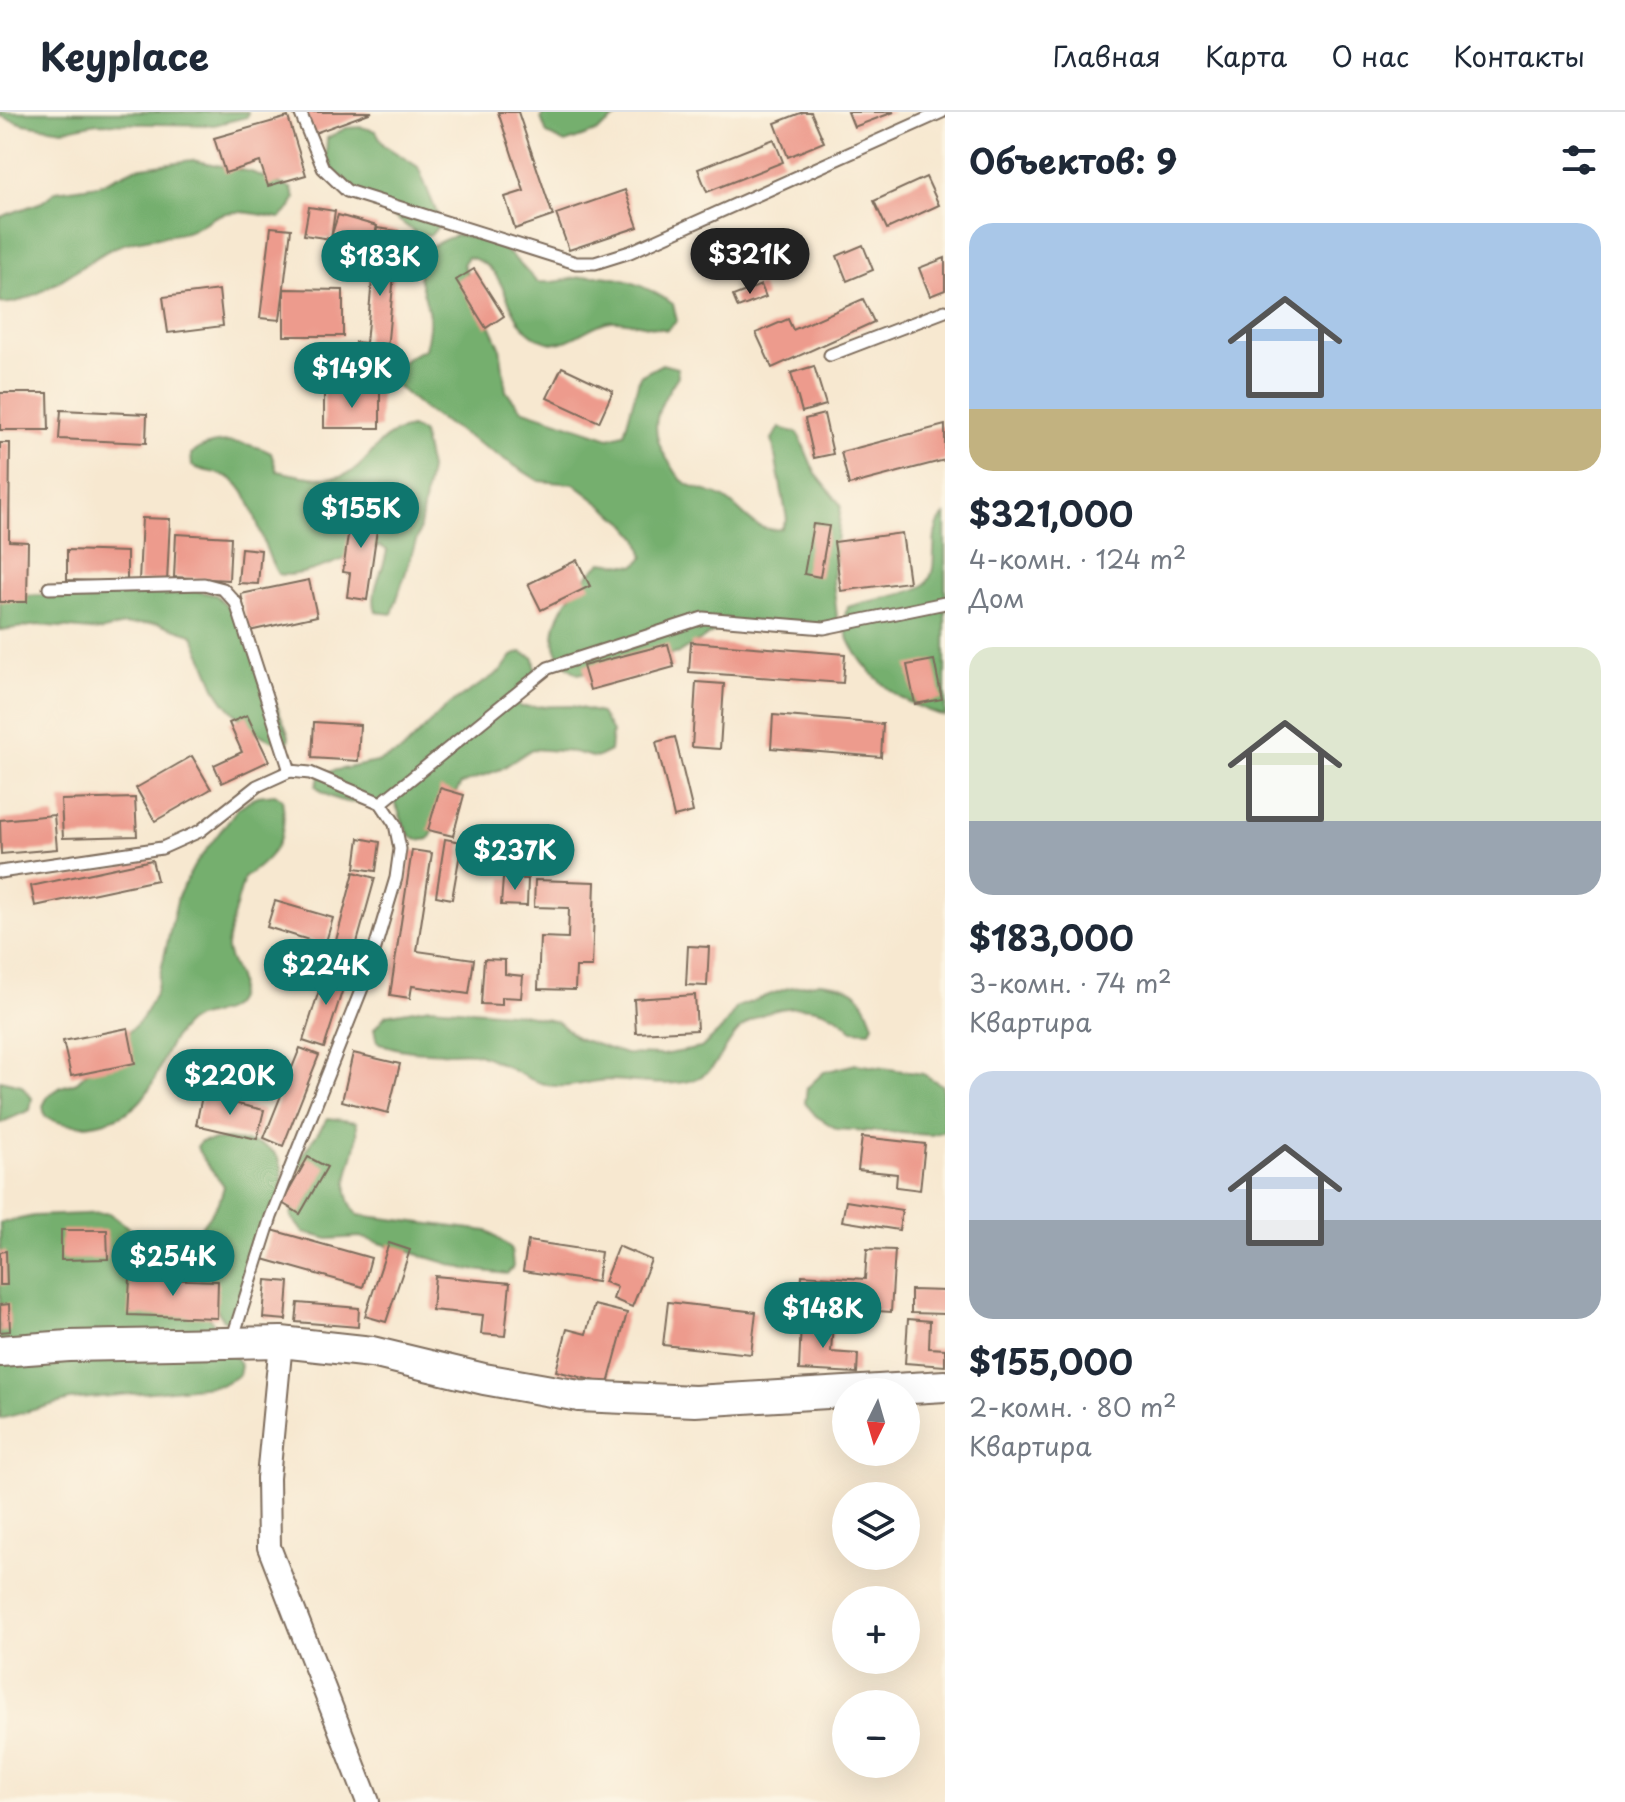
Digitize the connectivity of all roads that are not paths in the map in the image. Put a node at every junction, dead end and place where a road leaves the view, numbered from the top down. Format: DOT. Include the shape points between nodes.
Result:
graph roads {
  1 [pos="300,112"];
  2 [pos="942,112"];
  3 [pos="945,311"];
  4 [pos="830,355"];
  5 [pos="49,588"];
  6 [pos="945,603"];
  7 [pos="290,771"];
  8 [pos="381,803"];
  9 [pos="0,872"];
  10 [pos="281,1342"];
  11 [pos="230,1345"];
  12 [pos="0,1351"];
  13 [pos="945,1386"];
  14 [pos="368,1802"];
  1 -- 2 [label="lane" via="323,168 347,191 576,263 595,263"];
  3 -- 4 [label="lane"];
  5 -- 7 [label="lane" via="204,584 223,589 236,603"];
  6 -- 8 [label="lane" via="824,628 703,618 548,668"];
  7 -- 8 [label="lane" via="310,773"];
  7 -- 9 [label="lane" via="257,786 200,831 162,848"];
  8 -- 11 [label="lane" via="395,824 396,878 366,978 271,1217"];
  10 -- 11 [label="main road"];
  10 -- 13 [label="main road" via="372,1352 579,1396 695,1401"];
  10 -- 14 [label="street" via="268,1478 269,1547"];
  11 -- 12 [label="main road"];
}
